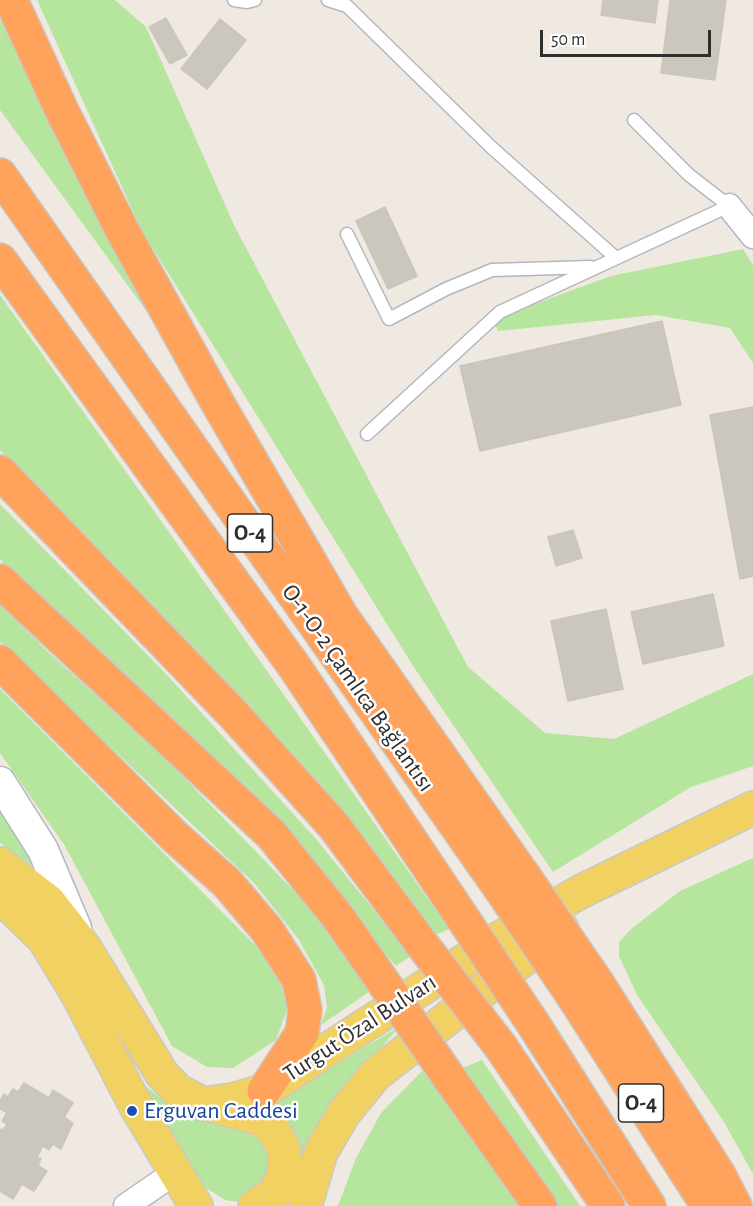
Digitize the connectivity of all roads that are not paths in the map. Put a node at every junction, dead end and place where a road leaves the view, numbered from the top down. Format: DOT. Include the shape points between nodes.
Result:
graph roads {
  1 [pos="11,0"];
  2 [pos="234,0"];
  3 [pos="255,0"];
  4 [pos="328,0"];
  5 [pos="634,120"];
  6 [pos="0,175"];
  7 [pos="729,206"];
  8 [pos="347,234"];
  9 [pos="753,236"];
  10 [pos="616,258"];
  11 [pos="0,260"];
  12 [pos="598,266"];
  13 [pos="367,434"];
  14 [pos="0,472"];
  15 [pos="0,581"];
  16 [pos="0,662"];
  17 [pos="0,782"];
  18 [pos="753,808"];
  19 [pos="664,852"];
  20 [pos="0,864"];
  21 [pos="513,884"];
  22 [pos="0,896"];
  23 [pos="84,947"];
  24 [pos="587,992"];
  25 [pos="264,1091"];
  26 [pos="204,1104"];
  27 [pos="184,1187"];
  28 [pos="126,1206"];
  29 [pos="215,1206"];
  30 [pos="255,1206"];
  31 [pos="304,1206"];
  32 [pos="540,1206"];
  33 [pos="608,1206"];
  34 [pos="649,1206"];
  35 [pos="708,1206"];
  36 [pos="735,1206"];
  1 -- 21 [label="highway" via="122,230 217,402 341,615"];
  2 -- 3 [label="lane"];
  4 -- 10 [label="lane" via="347,6 491,147"];
  5 -- 7 [label="lane" via="690,175"];
  6 -- 21 [label="highway, O-1-O-2 Çamlıca Bağlantısı / O-4"];
  7 -- 9 [label="street"];
  7 -- 10 [label="lane"];
  8 -- 12 [label="lane" via="389,319 492,270"];
  10 -- 12 [label="lane"];
  11 -- 34 [label="highway, O-1-O-2 Çamlıca Bağlantısı / O-4, bridge" via="294,666"];
  12 -- 13 [label="lane" via="500,312"];
  14 -- 33 [label="highway, bridge" via="235,716 334,826 501,1047"];
  15 -- 32 [label="highway, bridge" via="271,834 338,917"];
  16 -- 25 [label="highway" via="173,836 227,882 267,930 299,980 305,1010 302,1033"];
  17 -- 23 [label="street" via="43,850"];
  18 -- 19 [label="main road"];
  19 -- 25 [label="main road, Turgut Özal Bulvarı" via="580,892 498,939"];
  19 -- 31 [label="main road" via="375,1075 344,1113 321,1152"];
  20 -- 23 [label="main road" via="48,902"];
  21 -- 24 [label="highway, bridge"];
  22 -- 27 [label="main road" via="44,939"];
  23 -- 26 [label="main road" via="162,1074 178,1091"];
  24 -- 35 [label="highway, O-4"];
  24 -- 36 [label="highway" via="719,1175"];
  25 -- 26 [label="main road, Turgut Özal Bulvarı"];
  26 -- 30 [label="main road" via="261,1119 279,1138 285,1168 281,1183 272,1195"];
  27 -- 28 [label="street"];
  27 -- 29 [label="main road"];
}
